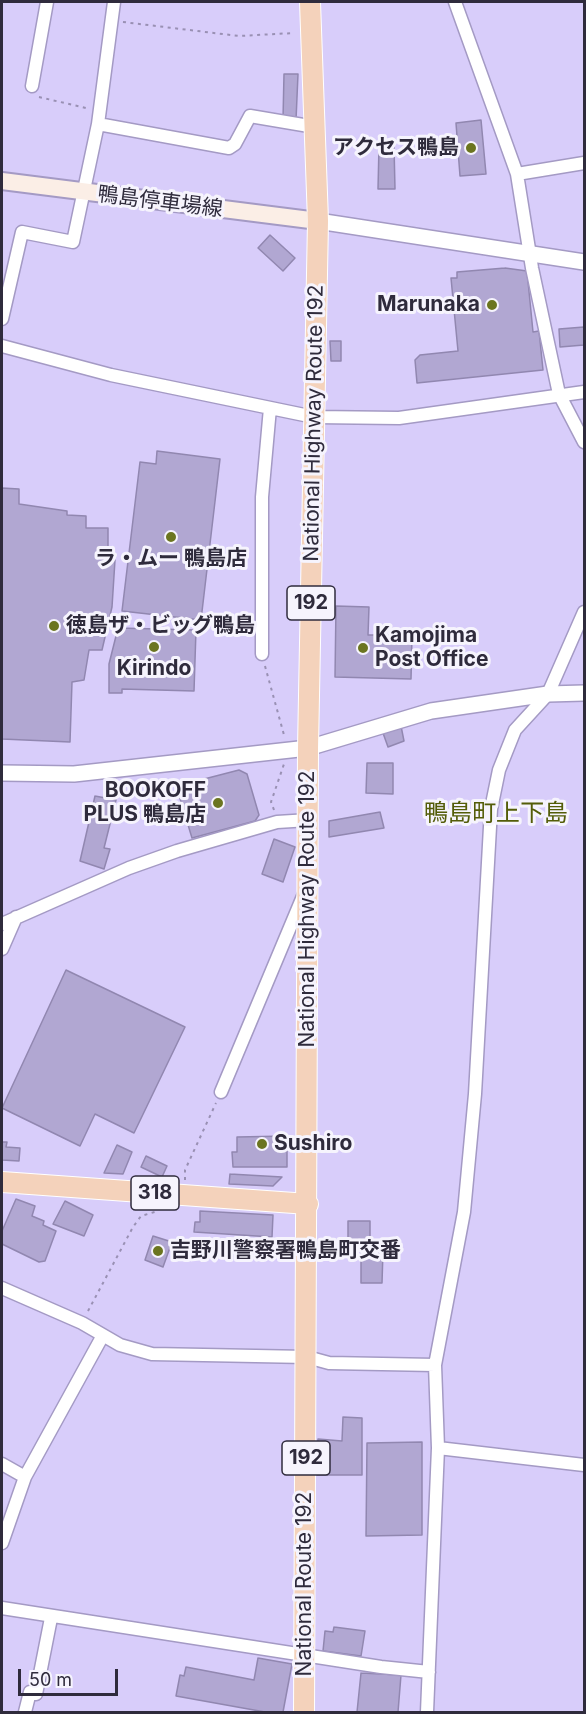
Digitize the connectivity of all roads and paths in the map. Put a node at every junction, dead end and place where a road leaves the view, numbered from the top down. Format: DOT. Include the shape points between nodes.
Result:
graph roads {
  1 [pos="47,2"];
  2 [pos="114,2"];
  3 [pos="310,2"];
  4 [pos="455,2"];
  5 [pos="111,20"];
  6 [pos="311,32"];
  7 [pos="32,86"];
  8 [pos="99,118"];
  9 [pos="315,127"];
  10 [pos="585,163"];
  11 [pos="517,174"];
  12 [pos="2,182"];
  13 [pos="85,193"];
  14 [pos="318,221"];
  15 [pos="529,254"];
  16 [pos="585,262"];
  17 [pos="2,319"];
  18 [pos="2,346"];
  19 [pos="585,392"];
  20 [pos="560,394"];
  21 [pos="270,408"];
  22 [pos="314,417"];
  23 [pos="585,442"];
  24 [pos="585,612"];
  25 [pos="262,654"];
  26 [pos="585,693"];
  27 [pos="548,694"];
  28 [pos="309,748"];
  29 [pos="288,750"];
  30 [pos="2,773"];
  31 [pos="309,820"];
  32 [pos="277,822"];
  33 [pos="309,882"];
  34 [pos="16,917"];
  35 [pos="2,924"];
  36 [pos="2,949"];
  37 [pos="221,1092"];
  38 [pos="2,1182"];
  39 [pos="308,1204"];
  40 [pos="2,1288"];
  41 [pos="102,1337"];
  42 [pos="307,1357"];
  43 [pos="435,1365"];
  44 [pos="438,1448"];
  45 [pos="2,1464"];
  46 [pos="585,1465"];
  47 [pos="25,1477"];
  48 [pos="2,1543"];
  49 [pos="2,1608"];
  50 [pos="51,1618"];
  51 [pos="305,1656"];
  52 [pos="429,1672"];
  53 [pos="25,1713"];
  54 [pos="304,1713"];
  55 [pos="427,1713"];
  1 -- 7 [label="street"];
  2 -- 5 [label="street"];
  3 -- 6 [label="highway, National Highway Route 192 / 192"];
  4 -- 11 [label="street"];
  5 -- 6 [label="path" via="239,36"];
  5 -- 8 [label="street"];
  6 -- 9 [label="highway, National Highway Route 192 / 192"];
  7 -- 8 [label="path" via="31,95"];
  8 -- 9 [label="street" via="229,148 250,116"];
  8 -- 13 [label="street"];
  9 -- 14 [label="highway, National Highway Route 192 / 192"];
  10 -- 11 [label="street"];
  11 -- 15 [label="street"];
  12 -- 13 [label="main road, 鴨島停車場線"];
  13 -- 14 [label="main road, 鴨島停車場線"];
  13 -- 17 [label="street" via="73,242 22,232"];
  14 -- 15 [label="street"];
  14 -- 22 [label="highway, National Highway Route 192 / 192"];
  15 -- 16 [label="street"];
  15 -- 20 [label="street"];
  18 -- 21 [label="street" via="111,375"];
  19 -- 20 [label="street"];
  20 -- 22 [label="street" via="399,418"];
  20 -- 23 [label="street"];
  21 -- 22 [label="street"];
  21 -- 25 [label="street" via="262,497"];
  22 -- 28 [label="highway, National Highway Route 192 / 192"];
  24 -- 27 [label="street"];
  25 -- 29 [label="path"];
  26 -- 27 [label="street"];
  27 -- 28 [label="street" via="431,711"];
  27 -- 43 [label="street" via="515,730 499,770 491,809 475,1094 464,1212"];
  28 -- 29 [label="street"];
  28 -- 31 [label="highway, National Highway Route 192 / 192"];
  29 -- 30 [label="street" via="74,774"];
  29 -- 32 [label="path" via="272,802"];
  31 -- 32 [label="street"];
  31 -- 33 [label="highway, National Highway Route 192 / 192"];
  32 -- 34 [label="street" via="129,868"];
  33 -- 37 [label="street"];
  33 -- 39 [label="highway, National Highway Route 192 / 192"];
  34 -- 35 [label="street"];
  34 -- 36 [label="street"];
  38 -- 39 [label="highway, 318"];
  39 -- 42 [label="highway, National Route 192 / 192"];
  40 -- 41 [label="street" via="82,1323"];
  41 -- 42 [label="street" via="152,1354"];
  41 -- 47 [label="street"];
  42 -- 43 [label="street" via="329,1363"];
  42 -- 51 [label="highway, National Route 192 / 192"];
  43 -- 44 [label="street"];
  44 -- 46 [label="street"];
  44 -- 52 [label="street"];
  45 -- 47 [label="street"];
  47 -- 48 [label="street"];
  49 -- 50 [label="street"];
  50 -- 51 [label="street"];
  50 -- 53 [label="street" via="36,1694 30,1692"];
  51 -- 52 [label="street"];
  51 -- 54 [label="highway, National Route 192 / 192"];
  52 -- 55 [label="street"];
}
